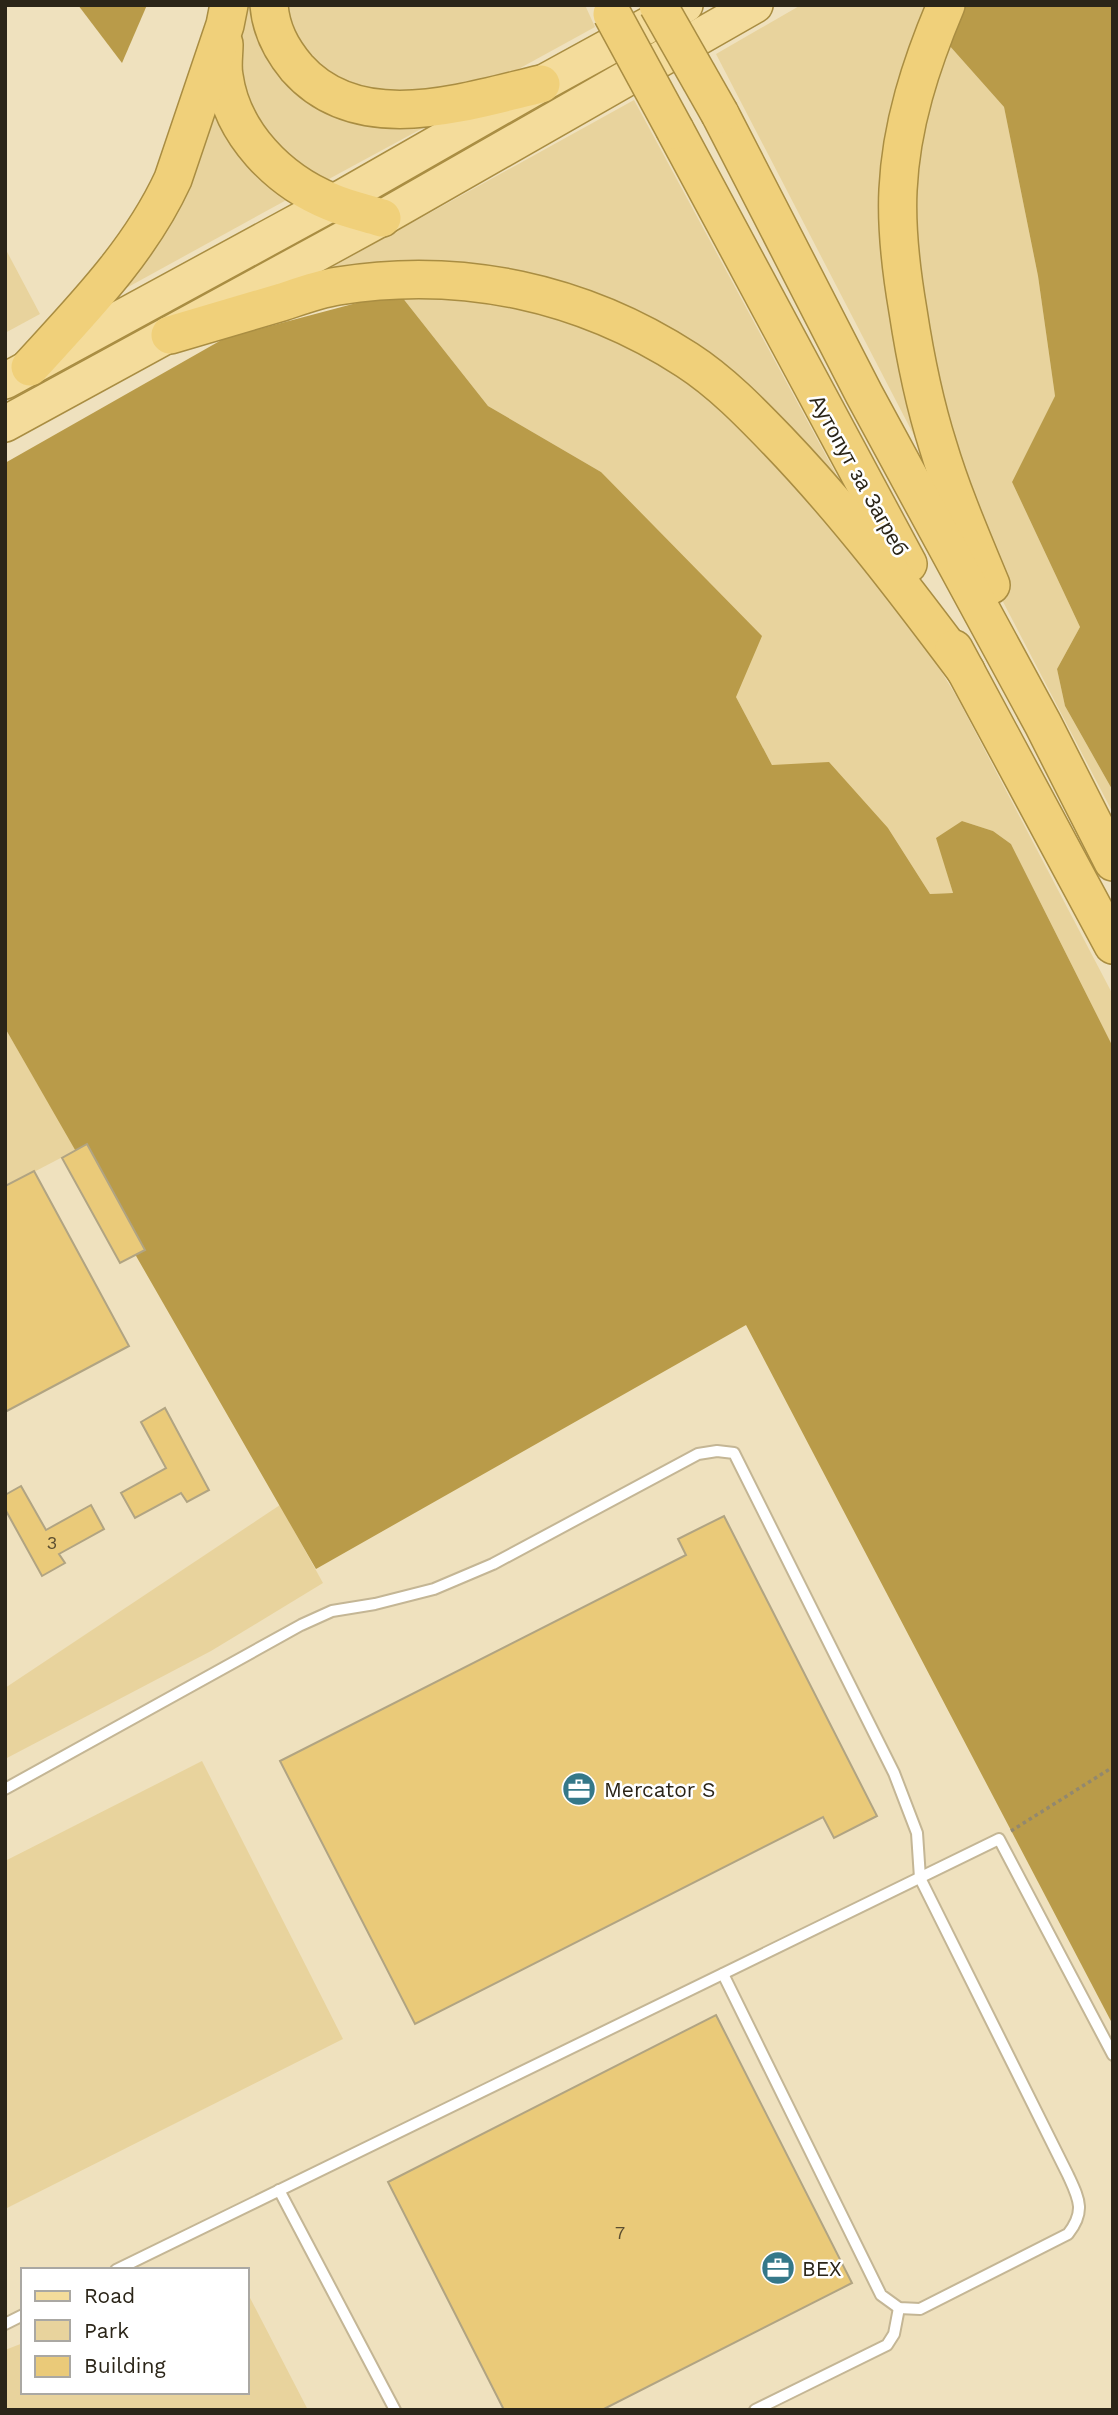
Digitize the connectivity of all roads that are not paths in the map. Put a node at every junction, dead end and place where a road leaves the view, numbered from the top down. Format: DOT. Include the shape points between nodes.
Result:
graph roads {
  1 [pos="269,5"];
  2 [pos="755,5"];
  3 [pos="946,5"];
  4 [pos="607,8"];
  5 [pos="670,12"];
  6 [pos="227,15"];
  7 [pos="541,84"];
  8 [pos="332,203"];
  9 [pos="383,218"];
  10 [pos="170,335"];
  11 [pos="18,374"];
  12 [pos="5,424"];
  13 [pos="966,671"];
  14 [pos="1043,723"];
  15 [pos="1113,862"];
  16 [pos="1113,945"];
  17 [pos="5,1789"];
  18 [pos="920,1878"];
  19 [pos="723,1974"];
  20 [pos="1113,2055"];
  21 [pos="279,2190"];
  22 [pos="120,2268"];
  23 [pos="899,2308"];
  24 [pos="21,2316"];
  25 [pos="5,2324"];
  26 [pos="395,2410"];
  27 [pos="755,2410"];
  1 -- 7 [label="highway" via="275,34 287,56 319,89 343,100 399,110 438,107"];
  2 -- 9 [label="main road"];
  3 -- 14 [label="highway" via="923,61 906,128 898,187 901,274 916,362 938,448"];
  4 -- 13 [label="highway, Аутопут за Загреб, bridge"];
  5 -- 7 [label="main road"];
  5 -- 14 [label="highway, Аутопут за Загреб, bridge" via="871,407"];
  6 -- 8 [label="highway" via="223,75 244,130 284,175"];
  6 -- 11 [label="highway" via="164,198 128,255"];
  7 -- 8 [label="main road"];
  8 -- 9 [label="highway"];
  8 -- 11 [label="main road"];
  9 -- 10 [label="main road"];
  10 -- 12 [label="main road"];
  10 -- 13 [label="highway" via="337,286 440,278 534,292 633,329 688,361 768,431 870,544"];
  13 -- 16 [label="highway, Аутопут за Загреб"];
  14 -- 15 [label="highway, Аутопут за Загреб"];
  17 -- 18 [label="lane" via="301,1625 332,1611 422,1592 458,1579 698,1454 718,1451 734,1453 746,1474 894,1773 917,1833"];
  18 -- 19 [label="lane"];
  18 -- 20 [label="lane" via="999,1839"];
  18 -- 23 [label="lane" via="1080,2207 1068,2234 920,2309"];
  19 -- 21 [label="lane"];
  19 -- 23 [label="lane" via="881,2295"];
  21 -- 22 [label="lane"];
  21 -- 26 [label="lane"];
  23 -- 27 [label="lane" via="887,2345"];
  24 -- 25 [label="lane"];
}
